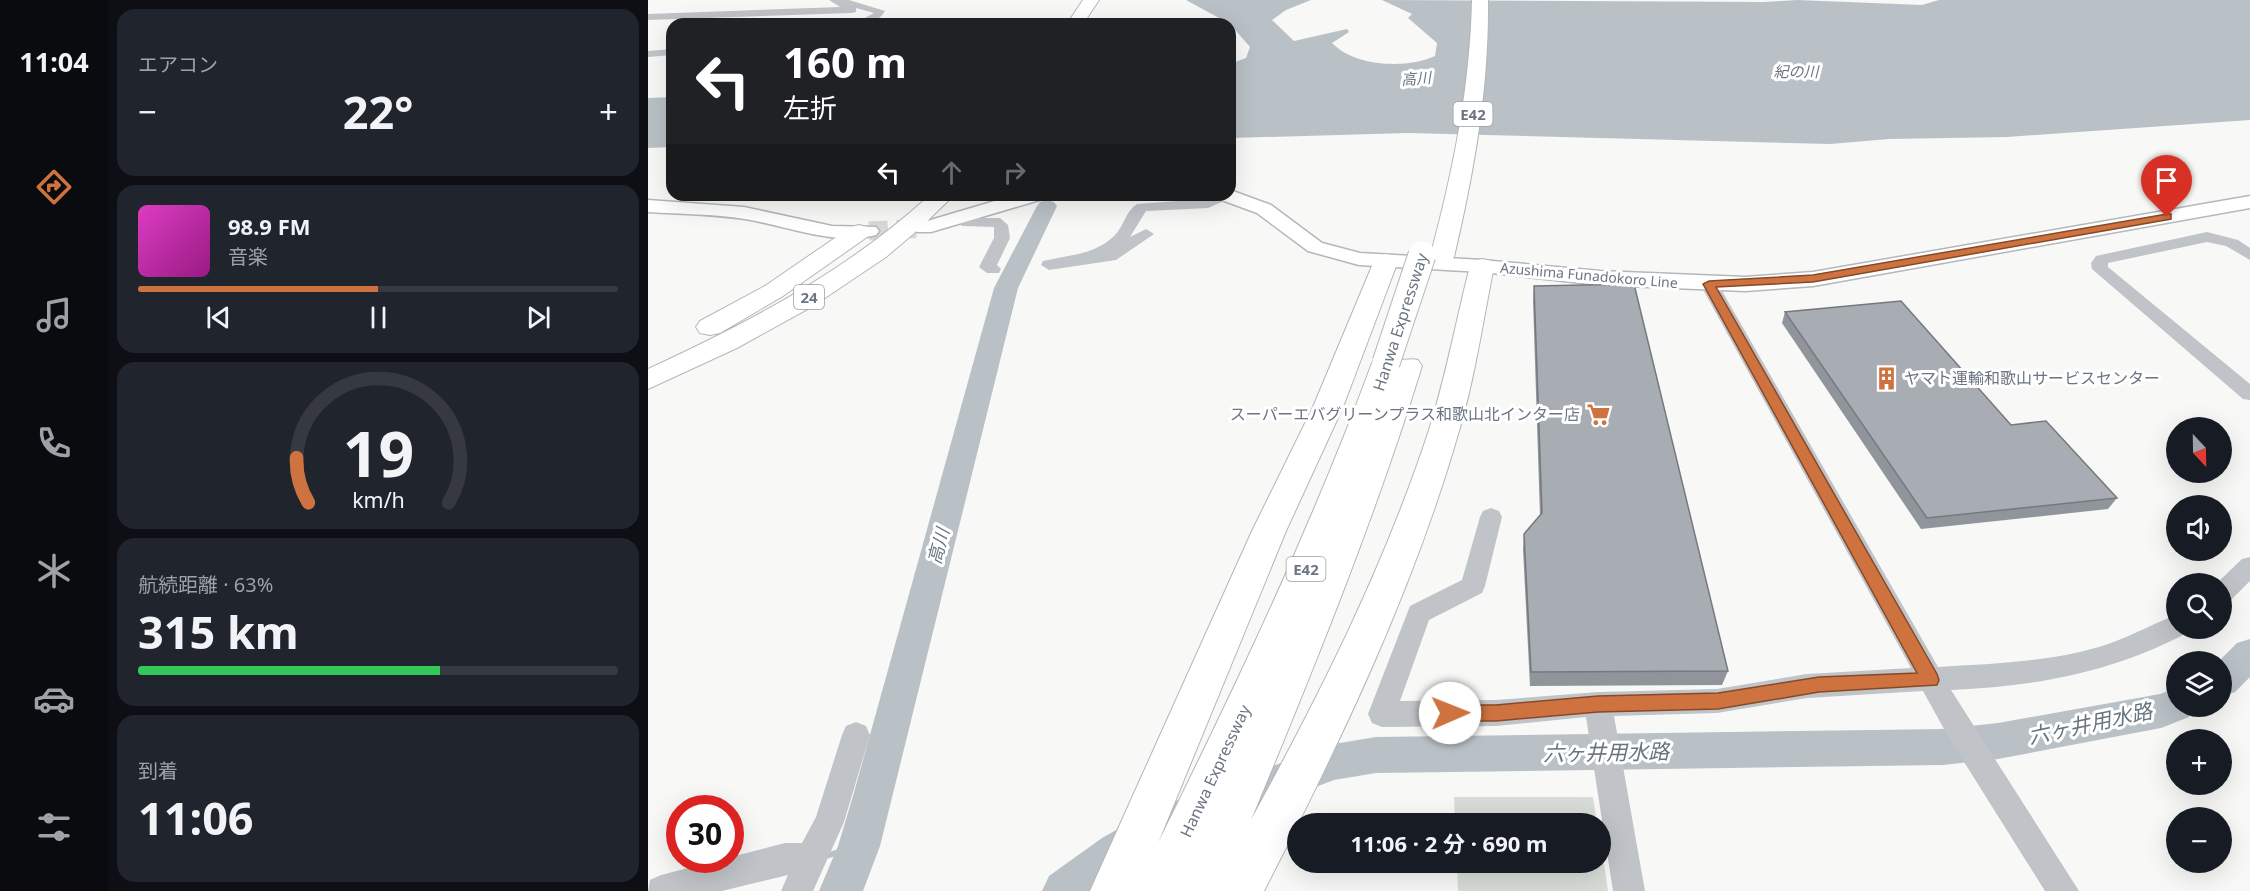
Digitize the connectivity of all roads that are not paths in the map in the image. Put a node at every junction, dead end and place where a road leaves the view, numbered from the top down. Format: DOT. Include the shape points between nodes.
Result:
graph roads {
  1 [pos="835,0"];
  2 [pos="1091,0"];
  3 [pos="1103,0"];
  4 [pos="1467,0"];
  5 [pos="1480,0"];
  6 [pos="648,17"];
  7 [pos="873,18"];
  8 [pos="1079,18"];
  9 [pos="1091,18"];
  10 [pos="666,52"];
  11 [pos="648,54"];
  12 [pos="1236,199"];
  13 [pos="921,201"];
  14 [pos="936,201"];
  15 [pos="1016,201"];
  16 [pos="1212,201"];
  17 [pos="2250,202"];
  18 [pos="648,206"];
  19 [pos="942,223"];
  20 [pos="1441,223"];
  21 [pos="864,232"];
  22 [pos="1146,234"];
  23 [pos="2250,255"];
  24 [pos="1386,261"];
  25 [pos="1482,266"];
  26 [pos="993,269"];
  27 [pos="1709,284"];
  28 [pos="1397,364"];
  29 [pos="654,374"];
  30 [pos="2250,394"];
  31 [pos="1491,517"];
  32 [pos="2250,566"];
  33 [pos="2232,583"];
  34 [pos="2166,632"];
  35 [pos="1930,680"];
  36 [pos="1598,704"];
  37 [pos="856,735"];
  38 [pos="811,859"];
  39 [pos="1176,882"];
  40 [pos="661,891"];
  41 [pos="797,891"];
  42 [pos="1114,891"];
  43 [pos="1238,891"];
  44 [pos="1629,891"];
  45 [pos="2063,891"];
  1 -- 6 [label="street" via="852,10"];
  1 -- 7 [label="street" via="880,11"];
  2 -- 8 [label="highway"];
  3 -- 9 [label="highway"];
  4 -- 20 [label="highway, Hanwa Expressway / E42" via="1464,70"];
  5 -- 20 [label="highway, Hanwa Expressway / E42" via="1477,82 1460,186"];
  10 -- 11 [label="street"];
  12 -- 24 [label="main road, Azushima Funadokoro Line" via="1264,209 1315,247 1359,259"];
  13 -- 29 [label="highway, 24" via="829,273"];
  14 -- 29 [label="highway, 24" via="894,239 841,277 778,315"];
  15 -- 19 [label="main road"];
  16 -- 22 [label="street" via="1142,207 1135,211 1123,237 1101,254 1048,265 1110,257"];
  17 -- 27 [label="main road, Azushima Funadokoro Line" via="1813,279"];
  18 -- 21 [label="main road" via="744,213 832,232"];
  19 -- 26 [label="street" via="979,220 1002,227 1003,240 987,267"];
  19 -- 29 [label="highway, 24" via="861,280 753,341"];
  20 -- 28 [label="highway, Hanwa Expressway / E42"];
  21 -- 29 [label="highway, 24" via="774,291 687,341"];
  23 -- 30 [label="street" via="2232,243 2207,237 2102,259 2099,263 2100,269"];
  24 -- 25 [label="main road, Azushima Funadokoro Line"];
  24 -- 42 [label="highway" via="1328,407 1269,531"];
  25 -- 27 [label="main road, Azushima Funadokoro Line"];
  25 -- 43 [label="highway" via="1444,430 1402,547 1316,742"];
  27 -- 35 [label="street"];
  28 -- 39 [label="highway, Hanwa Expressway / E42" via="1215,770"];
  28 -- 39 [label="highway, Hanwa Expressway / E42" via="1359,507 1258,755 1215,849"];
  31 -- 36 [label="street" via="1473,586 1419,612 1382,714 1496,713"];
  32 -- 33 [label="street"];
  34 -- 35 [label="street" via="2149,641 2072,666"];
  35 -- 36 [label="street" via="1819,685 1718,701"];
  35 -- 45 [label="street" via="1980,765"];
  36 -- 44 [label="street"];
  37 -- 38 [label="street" via="829,822"];
  38 -- 40 [label="street" via="785,859"];
  38 -- 41 [label="street"];
}
